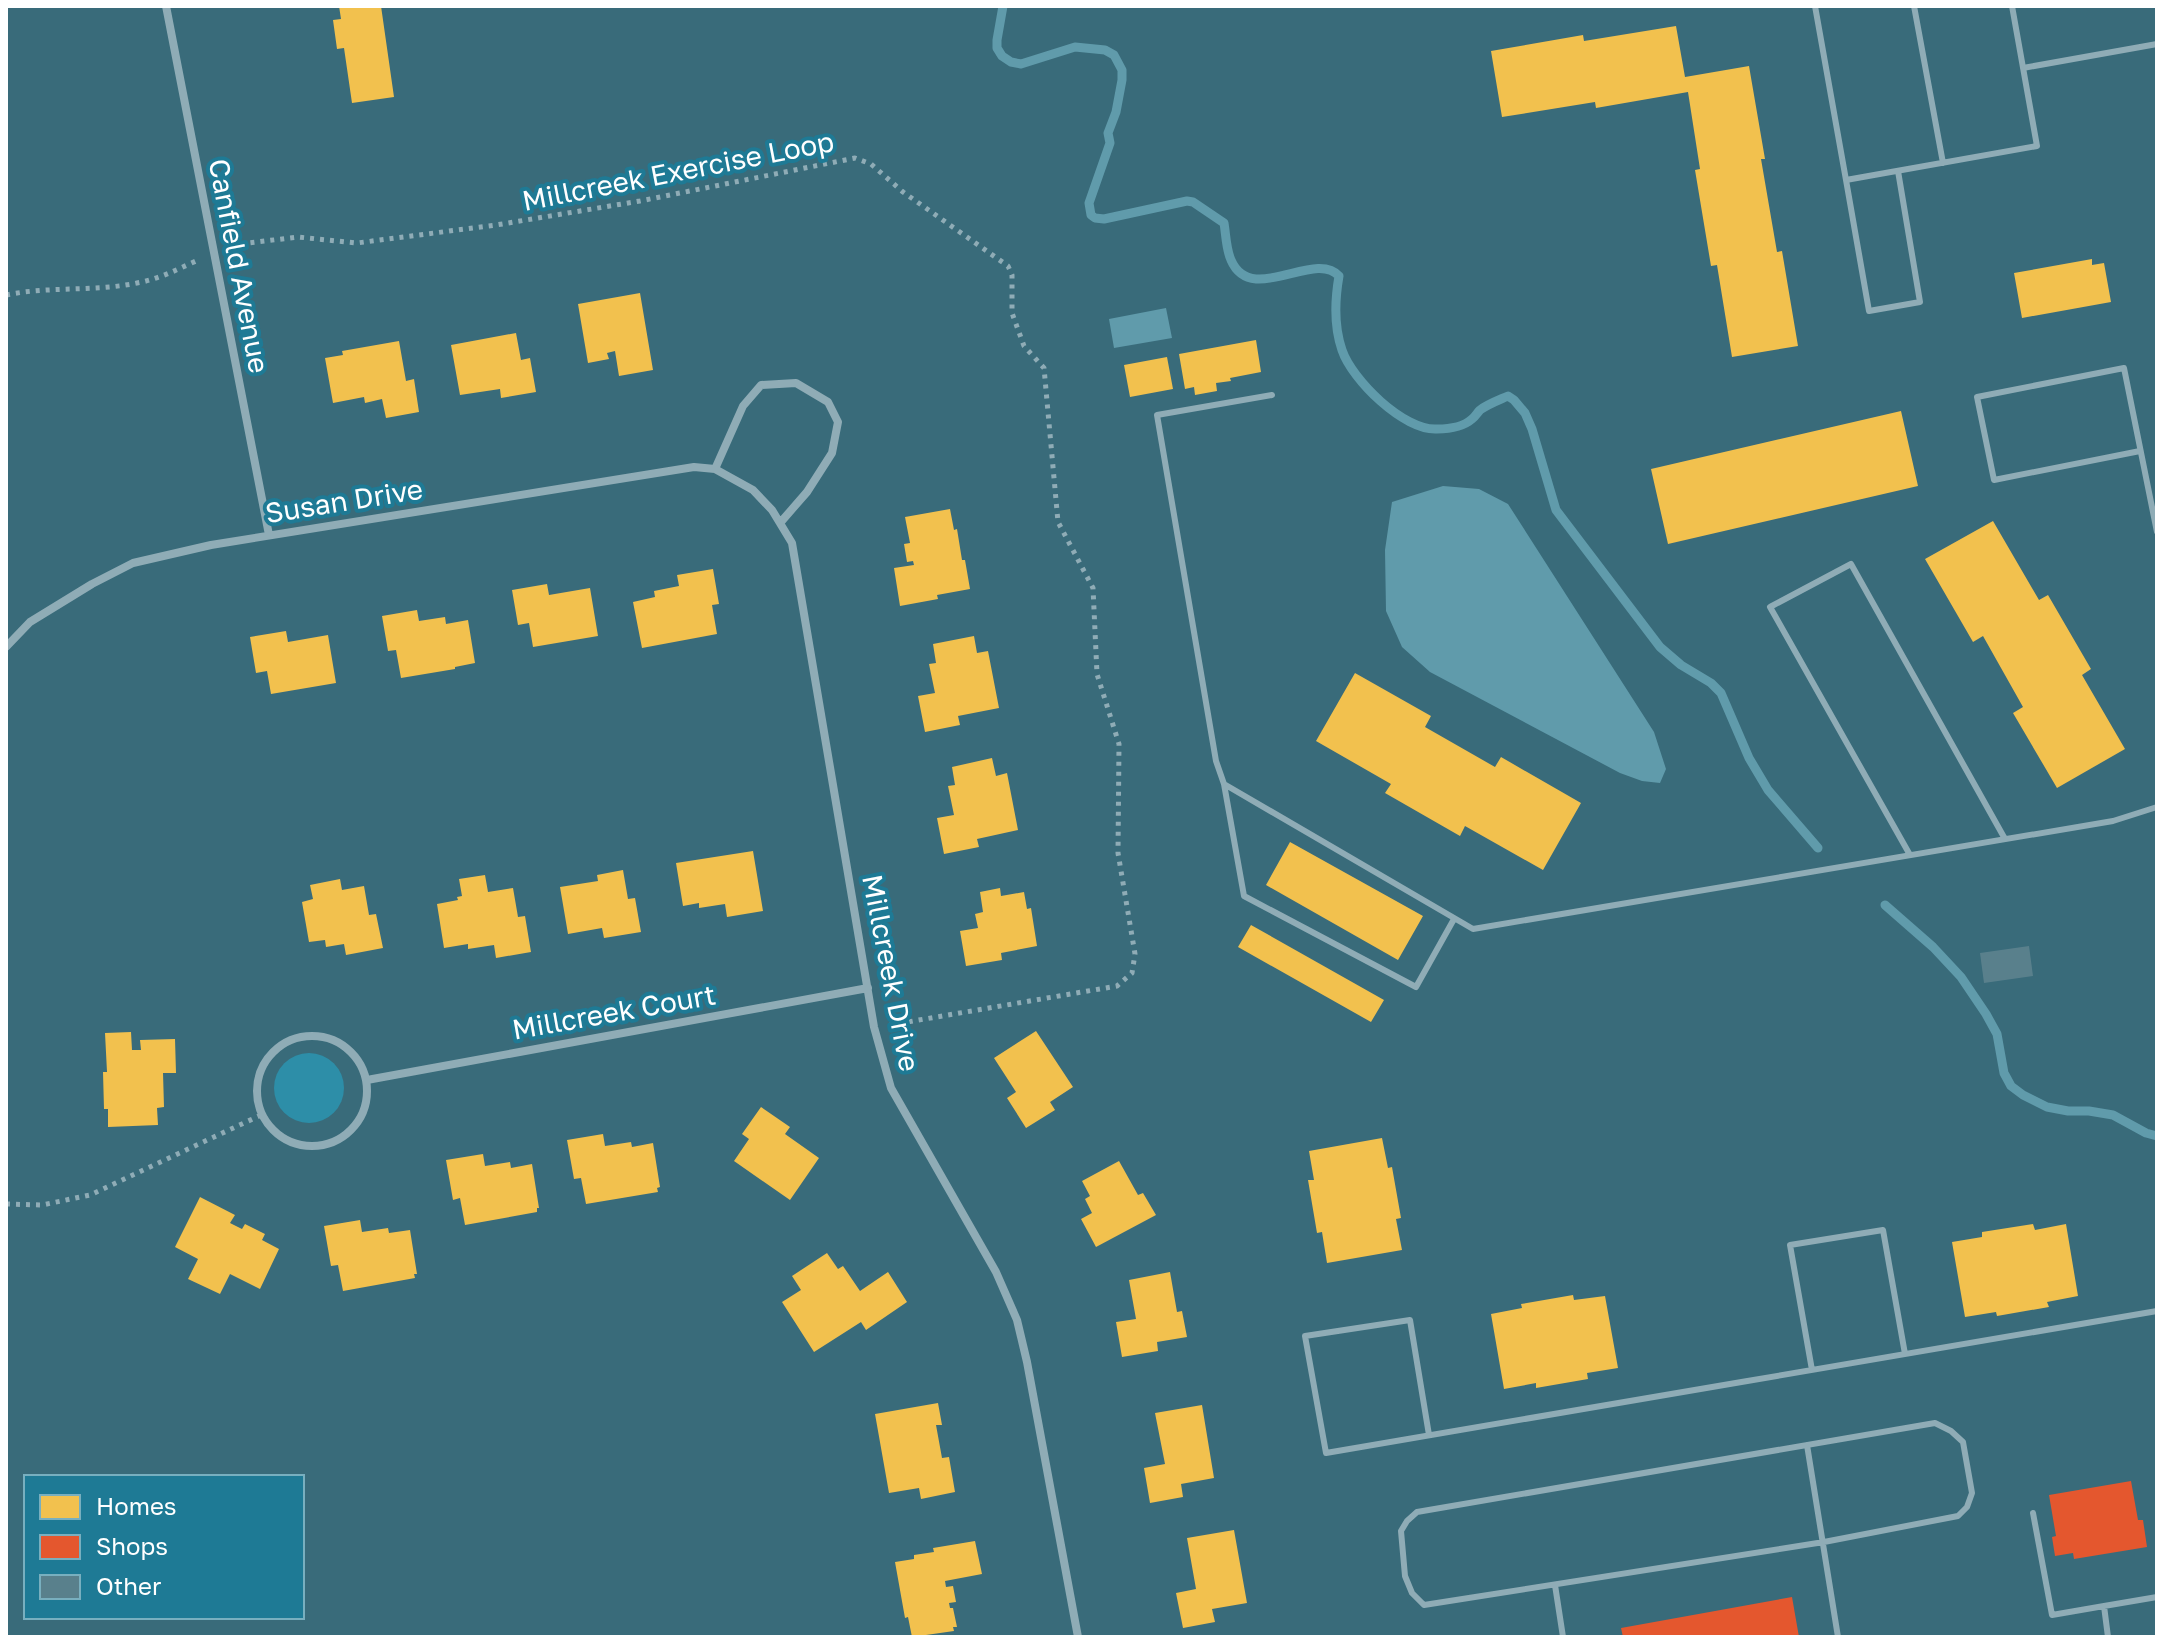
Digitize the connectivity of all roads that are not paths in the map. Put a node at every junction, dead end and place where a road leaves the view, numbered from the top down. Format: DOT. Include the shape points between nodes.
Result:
graph roads {
  1 [pos="166,6"];
  2 [pos="1815,6"];
  3 [pos="1914,6"];
  4 [pos="2012,6"];
  5 [pos="2157,44"];
  6 [pos="2023,68"];
  7 [pos="1943,163"];
  8 [pos="1898,171"];
  9 [pos="1846,180"];
  10 [pos="1272,395"];
  11 [pos="2140,451"];
  12 [pos="715,469"];
  13 [pos="780,523"];
  14 [pos="2157,532"];
  15 [pos="269,535"];
  16 [pos="6,647"];
  17 [pos="1224,784"];
  18 [pos="2157,807"];
  19 [pos="2005,839"];
  20 [pos="1910,855"];
  21 [pos="1454,919"];
  22 [pos="868,988"];
  23 [pos="367,1080"];
  24 [pos="2157,1311"];
  25 [pos="1905,1354"];
  26 [pos="1812,1370"];
  27 [pos="1429,1435"];
  28 [pos="1807,1445"];
  29 [pos="2033,1513"];
  30 [pos="1824,1542"];
  31 [pos="1555,1585"];
  32 [pos="2157,1597"];
  33 [pos="2104,1606"];
  34 [pos="1078,1637"];
  35 [pos="1563,1637"];
  36 [pos="1838,1637"];
  37 [pos="2108,1637"];
  1 -- 15 [label="street, Canfield Avenue"];
  2 -- 9 [label="lane"];
  3 -- 7 [label="lane"];
  4 -- 6 [label="lane"];
  5 -- 6 [label="lane"];
  6 -- 7 [label="lane" via="2037,146"];
  7 -- 8 [label="lane"];
  8 -- 9 [label="lane"];
  8 -- 9 [label="lane" via="1920,302 1869,311"];
  10 -- 17 [label="lane" via="1157,415"];
  11 -- 11 [label="lane" via="2124,368 1977,397 1994,480"];
  11 -- 14 [label="lane"];
  12 -- 13 [label="street, Millcreek Drive" via="753,490"];
  12 -- 13 [label="street" via="743,406 761,385 796,383 828,402 838,422 832,453"];
  12 -- 15 [label="street, Susan Drive" via="694,467"];
  13 -- 22 [label="street, Millcreek Drive" via="792,543"];
  15 -- 16 [label="street, Susan Drive" via="133,563 30,622"];
  17 -- 21 [label="lane"];
  17 -- 21 [label="lane" via="1244,896 1416,987"];
  18 -- 19 [label="lane" via="2113,821"];
  19 -- 20 [label="lane"];
  19 -- 20 [label="lane" via="1851,564 1770,607"];
  20 -- 21 [label="lane" via="1473,929"];
  22 -- 23 [label="street, Millcreek Court"];
  22 -- 34 [label="street, Millcreek Drive" via="891,1088 996,1272 1017,1320"];
  23 -- 23 [label="street" via="361,1064 337,1041 303,1037 273,1052 257,1082 257,1099 261,1115 286,1141 321,1146 353,1130 368,1098"];
  24 -- 25 [label="lane"];
  25 -- 26 [label="lane"];
  25 -- 26 [label="lane" via="1883,1230 1790,1245"];
  26 -- 27 [label="lane"];
  27 -- 27 [label="lane" via="1326,1453 1305,1336 1410,1320"];
  28 -- 30 [label="lane"];
  28 -- 30 [label="lane" via="1935,1423 1963,1442 1972,1493 1958,1516"];
  28 -- 31 [label="lane" via="1417,1512 1401,1531 1405,1576 1424,1605"];
  29 -- 33 [label="lane" via="2052,1615"];
  30 -- 31 [label="lane"];
  30 -- 36 [label="lane"];
  31 -- 35 [label="lane"];
  32 -- 33 [label="lane"];
  33 -- 37 [label="lane"];
}
